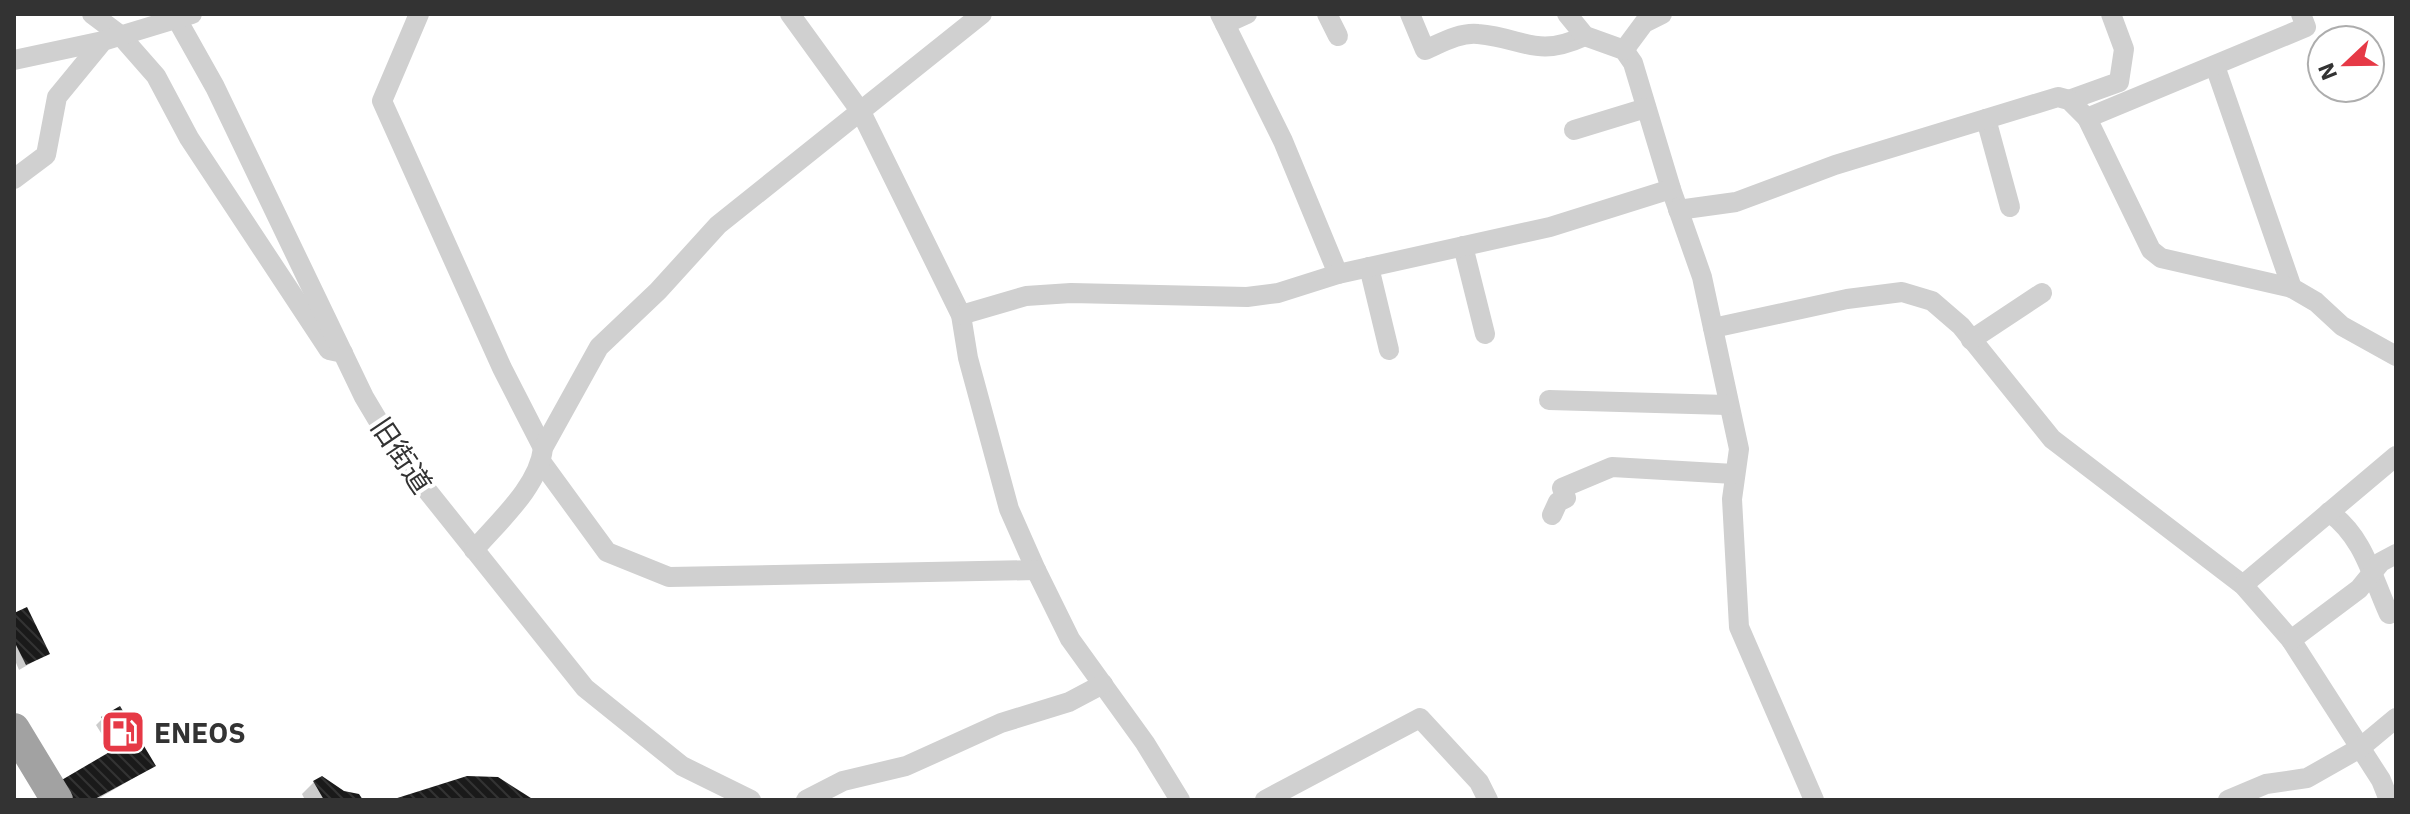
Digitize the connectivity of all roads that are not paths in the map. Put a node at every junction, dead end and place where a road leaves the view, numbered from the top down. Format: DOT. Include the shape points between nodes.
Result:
graph roads {
  1 [pos="92,14"];
  2 [pos="419,14"];
  3 [pos="790,14"];
  4 [pos="982,14"];
  5 [pos="1247,14"];
  6 [pos="1410,14"];
  7 [pos="1567,14"];
  8 [pos="1662,14"];
  9 [pos="2111,14"];
  10 [pos="2301,14"];
  11 [pos="1329,15"];
  12 [pos="181,16"];
  13 [pos="1222,19"];
  14 [pos="1338,36"];
  15 [pos="1585,36"];
  16 [pos="112,38"];
  17 [pos="1624,50"];
  18 [pos="14,60"];
  19 [pos="2215,66"];
  20 [pos="2069,100"];
  21 [pos="1646,108"];
  22 [pos="861,112"];
  23 [pos="2087,118"];
  24 [pos="1986,119"];
  25 [pos="1574,130"];
  26 [pos="14,179"];
  27 [pos="1671,189"];
  28 [pos="2010,207"];
  29 [pos="1678,210"];
  30 [pos="1463,246"];
  31 [pos="1369,267"];
  32 [pos="1338,274"];
  33 [pos="2038,288"];
  34 [pos="2292,288"];
  35 [pos="961,315"];
  36 [pos="1713,328"];
  37 [pos="1485,334"];
  38 [pos="1968,336"];
  39 [pos="1389,350"];
  40 [pos="343,353"];
  41 [pos="2396,356"];
  42 [pos="1549,400"];
  43 [pos="1727,405"];
  44 [pos="542,456"];
  45 [pos="2396,456"];
  46 [pos="1734,474"];
  47 [pos="2329,512"];
  48 [pos="1552,515"];
  49 [pos="474,550"];
  50 [pos="2396,554"];
  51 [pos="1036,570"];
  52 [pos="2372,573"];
  53 [pos="2243,585"];
  54 [pos="2396,611"];
  55 [pos="2291,640"];
  56 [pos="1103,684"];
  57 [pos="2396,718"];
  58 [pos="14,729"];
  59 [pos="2360,748"];
  60 [pos="1289,795"];
  61 [pos="57,800"];
  62 [pos="751,800"];
  63 [pos="806,800"];
  64 [pos="1180,800"];
  65 [pos="1265,800"];
  66 [pos="1488,800"];
  67 [pos="1814,800"];
  68 [pos="2228,800"];
  69 [pos="2389,800"];
  1 -- 16 [label="street"];
  2 -- 44 [label="street" via="382,101"];
  3 -- 22 [label="street"];
  4 -- 22 [label="street"];
  5 -- 13 [label="street"];
  6 -- 15 [label="street" via="1425,50 1476,33 1538,48 1563,46"];
  7 -- 15 [label="street"];
  8 -- 17 [label="street" via="1644,23"];
  9 -- 20 [label="street" via="2110,38 2124,49 2119,82"];
  10 -- 19 [label="street" via="2306,27"];
  11 -- 14 [label="street"];
  12 -- 16 [label="street"];
  12 -- 40 [label="street, 旧街道"];
  13 -- 32 [label="street" via="1283,141"];
  15 -- 17 [label="street"];
  16 -- 18 [label="street"];
  16 -- 26 [label="street" via="57,97 46,155"];
  16 -- 40 [label="street" via="156,76 189,138 329,350"];
  17 -- 21 [label="street"];
  19 -- 23 [label="street"];
  19 -- 34 [label="street"];
  20 -- 23 [label="street"];
  20 -- 24 [label="street" via="2058,97"];
  21 -- 25 [label="street"];
  21 -- 27 [label="street"];
  22 -- 35 [label="street"];
  22 -- 44 [label="street" via="718,225 599,347"];
  23 -- 34 [label="street" via="2151,250 2161,258"];
  24 -- 28 [label="street"];
  24 -- 29 [label="street" via="1736,202"];
  27 -- 29 [label="street"];
  27 -- 30 [label="street" via="1550,227"];
  29 -- 36 [label="street"];
  30 -- 31 [label="street"];
  30 -- 37 [label="street"];
  31 -- 32 [label="street"];
  31 -- 39 [label="street"];
  32 -- 35 [label="street" via="1247,297 1071,293 1026,296"];
  33 -- 38 [label="street"];
  34 -- 41 [label="street" via="2342,326"];
  35 -- 51 [label="street" via="1009,509"];
  36 -- 38 [label="street" via="1902,292 1932,301"];
  36 -- 43 [label="street"];
  38 -- 53 [label="street" via="2052,439"];
  40 -- 49 [label="street, 旧街道" via="398,454"];
  42 -- 43 [label="street"];
  43 -- 46 [label="street" via="1739,449"];
  44 -- 49 [label="street" via="515,502"];
  44 -- 51 [label="street" via="607,552 669,577"];
  45 -- 47 [label="street"];
  46 -- 48 [label="street" via="1612,467 1562,488 1566,498"];
  46 -- 67 [label="street" via="1739,627"];
  47 -- 52 [label="street" via="2348,526"];
  47 -- 53 [label="street"];
  49 -- 62 [label="street, 旧街道" via="585,688 682,766"];
  50 -- 52 [label="street"];
  51 -- 56 [label="street" via="1070,639"];
  52 -- 54 [label="street" via="2389,614"];
  52 -- 55 [label="street" via="2359,589"];
  53 -- 55 [label="street"];
  55 -- 59 [label="street"];
  56 -- 63 [label="street" via="906,766 843,781"];
  56 -- 64 [label="street"];
  57 -- 59 [label="street"];
  58 -- 61 [label="highway"];
  59 -- 68 [label="street" via="2307,778 2266,784"];
  59 -- 69 [label="street"];
  60 -- 65 [label="street"];
  60 -- 66 [label="street" via="1420,718 1479,782"];
}
